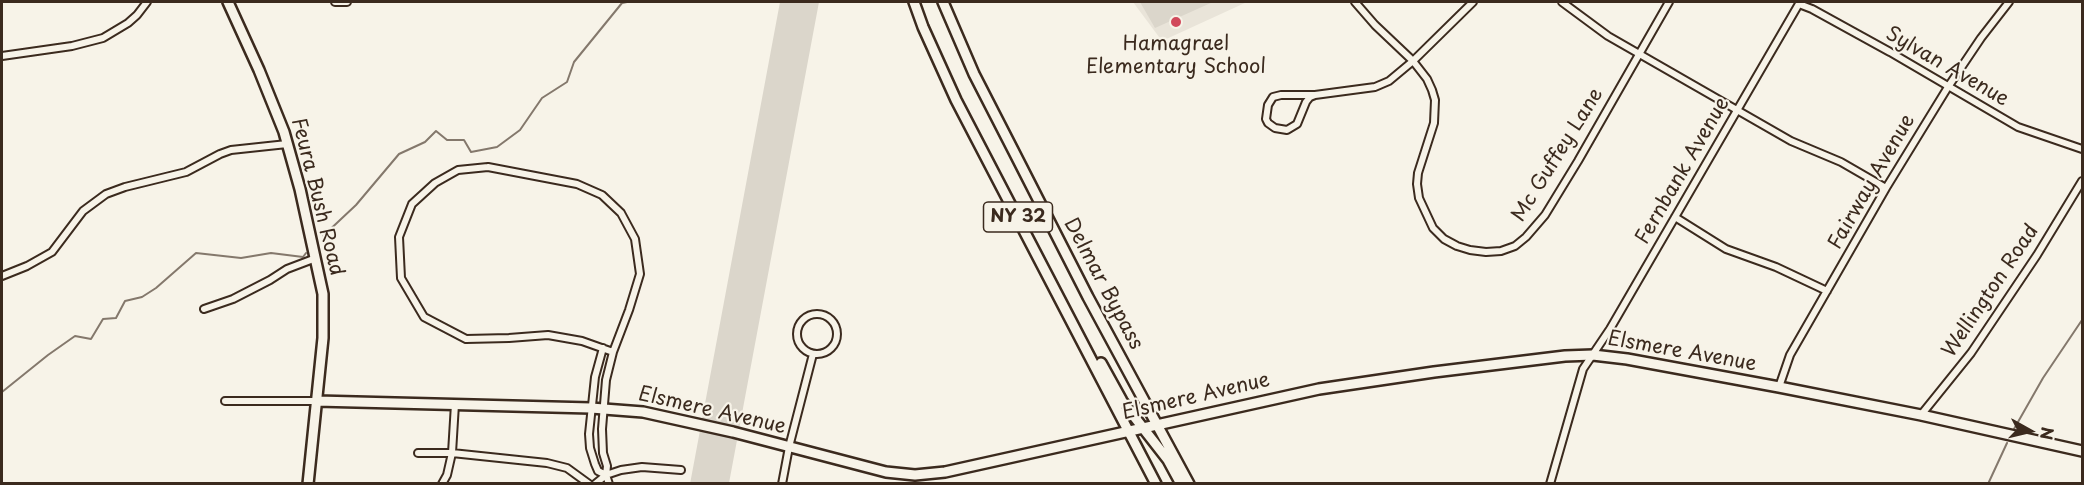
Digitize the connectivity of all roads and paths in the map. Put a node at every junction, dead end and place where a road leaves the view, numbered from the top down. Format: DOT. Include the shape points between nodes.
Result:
graph roads {
  1 [pos="147,2"];
  2 [pos="228,2"];
  3 [pos="335,2"];
  4 [pos="347,2"];
  5 [pos="914,2"];
  6 [pos="943,2"];
  7 [pos="1355,2"];
  8 [pos="1473,2"];
  9 [pos="1562,2"];
  10 [pos="1669,2"];
  11 [pos="2009,2"];
  12 [pos="1799,3"];
  13 [pos="1638,54"];
  14 [pos="2,56"];
  15 [pos="1413,61"];
  16 [pos="1948,87"];
  17 [pos="1315,95"];
  18 [pos="1738,110"];
  19 [pos="287,144"];
  20 [pos="2082,149"];
  21 [pos="2082,180"];
  22 [pos="1886,188"];
  23 [pos="1676,217"];
  24 [pos="316,258"];
  25 [pos="2,276"];
  26 [pos="1056,290"];
  27 [pos="1827,291"];
  28 [pos="204,309"];
  29 [pos="603,348"];
  30 [pos="613,352"];
  31 [pos="813,354"];
  32 [pos="1593,355"];
  33 [pos="1779,387"];
  34 [pos="225,401"];
  35 [pos="317,401"];
  36 [pos="455,404"];
  37 [pos="591,408"];
  38 [pos="604,408"];
  39 [pos="1922,415"];
  40 [pos="1157,424"];
  41 [pos="1142,427"];
  42 [pos="1128,430"];
  43 [pos="789,447"];
  44 [pos="2082,451"];
  45 [pos="418,453"];
  46 [pos="452,453"];
  47 [pos="681,470"];
  48 [pos="606,475"];
  49 [pos="308,483"];
  50 [pos="442,483"];
  51 [pos="590,483"];
  52 [pos="595,483"];
  53 [pos="609,483"];
  54 [pos="782,483"];
  55 [pos="1156,483"];
  56 [pos="1180,483"];
  57 [pos="1189,483"];
  58 [pos="1550,483"];
  1 -- 14 [label="street" via="137,15 103,38"];
  2 -- 19 [label="main road, Feura Bush Road"];
  3 -- 4 [label="street"];
  5 -- 26 [label="main road, NY 32" via="956,100"];
  6 -- 40 [label="main road, Delmar Bypass / NY 32" via="974,74"];
  7 -- 15 [label="street, Mc Guffey Lane"];
  8 -- 15 [label="street"];
  9 -- 13 [label="street"];
  10 -- 13 [label="street, Mc Guffey Lane"];
  11 -- 16 [label="street, Fairway Avenue"];
  12 -- 16 [label="street, Sylvan Avenue"];
  12 -- 18 [label="street, Fernbank Avenue"];
  13 -- 15 [label="street, Mc Guffey Lane" via="1578,161 1534,229 1515,246 1486,252 1444,239 1433,228 1419,198 1418,173 1434,123 1435,100 1427,79"];
  13 -- 18 [label="street"];
  15 -- 17 [label="street" via="1375,87"];
  16 -- 20 [label="street, Sylvan Avenue" via="2018,127"];
  16 -- 22 [label="street, Fairway Avenue"];
  17 -- 17 [label="street" via="1273,98 1268,105 1268,123 1287,130 1297,124 1306,102"];
  18 -- 22 [label="street"];
  18 -- 23 [label="street, Fernbank Avenue"];
  19 -- 24 [label="main road, Feura Bush Road"];
  19 -- 25 [label="street" via="220,153 186,172 106,194 83,212 52,252"];
  21 -- 39 [label="street, Wellington Road" via="1971,353"];
  22 -- 27 [label="street, Fairway Avenue"];
  23 -- 27 [label="street" via="1726,249"];
  23 -- 32 [label="street, Fernbank Avenue"];
  24 -- 28 [label="street"];
  24 -- 35 [label="main road, Feura Bush Road" via="323,294"];
  26 -- 41 [label="main road" via="1122,401"];
  26 -- 42 [label="main road, NY 32"];
  27 -- 33 [label="street, Fairway Avenue" via="1790,355"];
  29 -- 30 [label="street"];
  29 -- 30 [label="street" via="548,335 466,339 424,317 401,278 399,237 412,204 435,183 458,170 489,167 577,184 602,195 621,213 635,238 640,274"];
  29 -- 37 [label="street"];
  30 -- 38 [label="street"];
  31 -- 31 [label="street" via="826,352 837,337 830,320 819,315 801,322 797,335 802,347"];
  31 -- 43 [label="street"];
  32 -- 33 [label="main road, Elsmere Avenue"];
  32 -- 40 [label="main road, Elsmere Avenue" via="1319,389"];
  32 -- 58 [label="street, Fernbank Avenue" via="1580,375"];
  33 -- 39 [label="main road, Elsmere Avenue"];
  34 -- 35 [label="street"];
  35 -- 36 [label="main road, Elsmere Avenue"];
  35 -- 49 [label="main road, Feura Bush Road"];
  36 -- 37 [label="main road, Elsmere Avenue"];
  36 -- 46 [label="street"];
  37 -- 38 [label="main road, Elsmere Avenue"];
  37 -- 48 [label="street" via="590,448 598,471"];
  38 -- 43 [label="main road, Elsmere Avenue" via="674,417"];
  38 -- 48 [label="street"];
  39 -- 44 [label="main road, Elsmere Avenue"];
  40 -- 41 [label="main road, Elsmere Avenue"];
  40 -- 57 [label="main road, Delmar Bypass / NY 32"];
  41 -- 42 [label="main road, Elsmere Avenue"];
  41 -- 56 [label="main road"];
  42 -- 43 [label="main road, Elsmere Avenue" via="945,472 915,474 886,472"];
  42 -- 55 [label="main road, NY 32"];
  43 -- 54 [label="street"];
  45 -- 46 [label="street"];
  46 -- 50 [label="street"];
  46 -- 51 [label="street" via="546,462 567,468"];
  47 -- 48 [label="street" via="642,467"];
  48 -- 52 [label="street"];
  48 -- 53 [label="street"];
}
